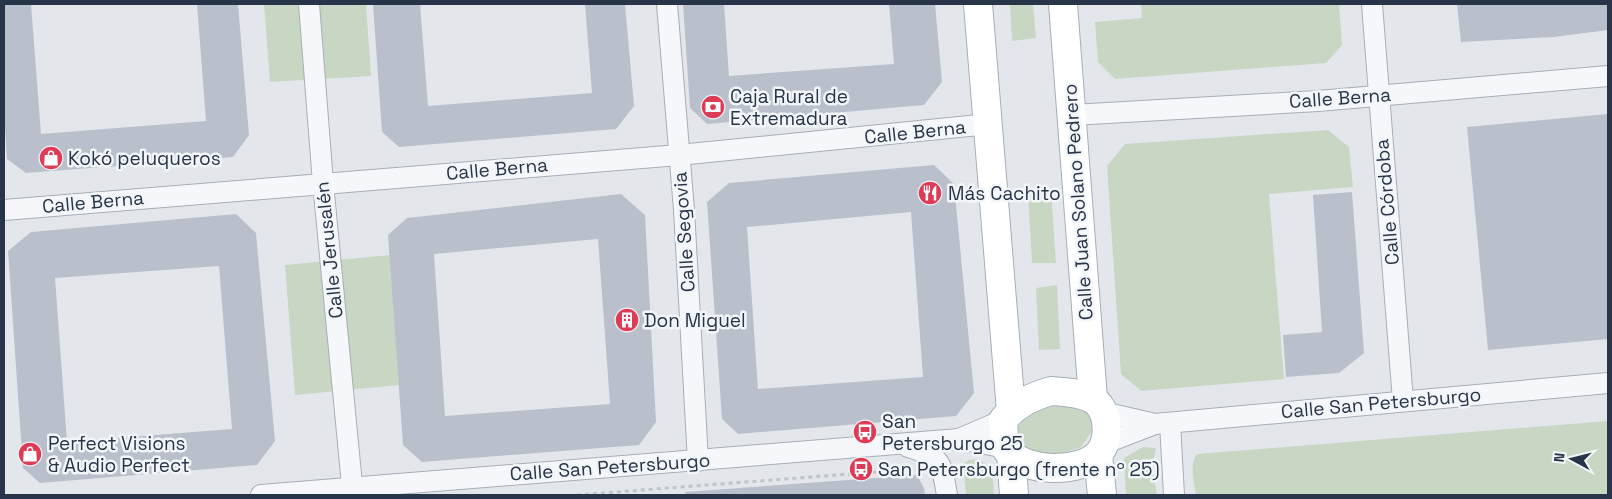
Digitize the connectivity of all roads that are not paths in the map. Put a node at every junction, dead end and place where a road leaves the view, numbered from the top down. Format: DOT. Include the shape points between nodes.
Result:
graph roads {
  1 [pos="309,4"];
  2 [pos="667,4"];
  3 [pos="978,4"];
  4 [pos="1063,4"];
  5 [pos="1372,4"];
  6 [pos="1608,76"];
  7 [pos="1379,95"];
  8 [pos="1072,115"];
  9 [pos="989,124"];
  10 [pos="679,155"];
  11 [pos="323,183"];
  12 [pos="4,210"];
  13 [pos="1608,383"];
  14 [pos="1403,401"];
  15 [pos="1098,406"];
  16 [pos="1007,415"];
  17 [pos="1162,424"];
  18 [pos="959,440"];
  19 [pos="899,444"];
  20 [pos="1102,449"];
  21 [pos="1008,451"];
  22 [pos="698,461"];
  23 [pos="353,491"];
  24 [pos="261,495"];
  25 [pos="947,495"];
  26 [pos="1014,495"];
  27 [pos="1102,495"];
  28 [pos="1174,495"];
  1 -- 11 [label="street, Calle Jerusalén"];
  2 -- 10 [label="street, Calle Segovia"];
  3 -- 9 [label="main road"];
  4 -- 8 [label="main road, Calle Juan Solano Pedrero"];
  5 -- 7 [label="street, Calle Córdoba"];
  6 -- 7 [label="street, Calle Berna"];
  7 -- 8 [label="street, Calle Berna"];
  7 -- 14 [label="street, Calle Córdoba"];
  8 -- 15 [label="main road, Calle Juan Solano Pedrero"];
  9 -- 10 [label="street, Calle Berna"];
  9 -- 16 [label="main road"];
  10 -- 11 [label="street, Calle Berna"];
  10 -- 22 [label="street, Calle Segovia"];
  11 -- 12 [label="street, Calle Berna"];
  11 -- 23 [label="street, Calle Jerusalén"];
  13 -- 14 [label="street, Calle San Petersburgo"];
  14 -- 17 [label="street, Calle San Petersburgo"];
  15 -- 16 [label="main road" via="1075,393 1050,391 1028,398"];
  15 -- 17 [label="street, Calle San Petersburgo"];
  15 -- 20 [label="main road" via="1107,429"];
  16 -- 18 [label="street, Calle San Petersburgo"];
  16 -- 21 [label="main road"];
  17 -- 20 [label="street, Calle San Petersburgo"];
  17 -- 28 [label="street"];
  18 -- 19 [label="street, Calle San Petersburgo"];
  18 -- 21 [label="street, Calle San Petersburgo"];
  19 -- 22 [label="street, Calle San Petersburgo"];
  19 -- 25 [label="street" via="930,454 940,463"];
  20 -- 21 [label="main road" via="1076,465 1055,469 1032,465"];
  20 -- 27 [label="main road"];
  21 -- 26 [label="main road"];
  22 -- 23 [label="street, Calle San Petersburgo"];
  23 -- 24 [label="street, Calle San Petersburgo"];
}
